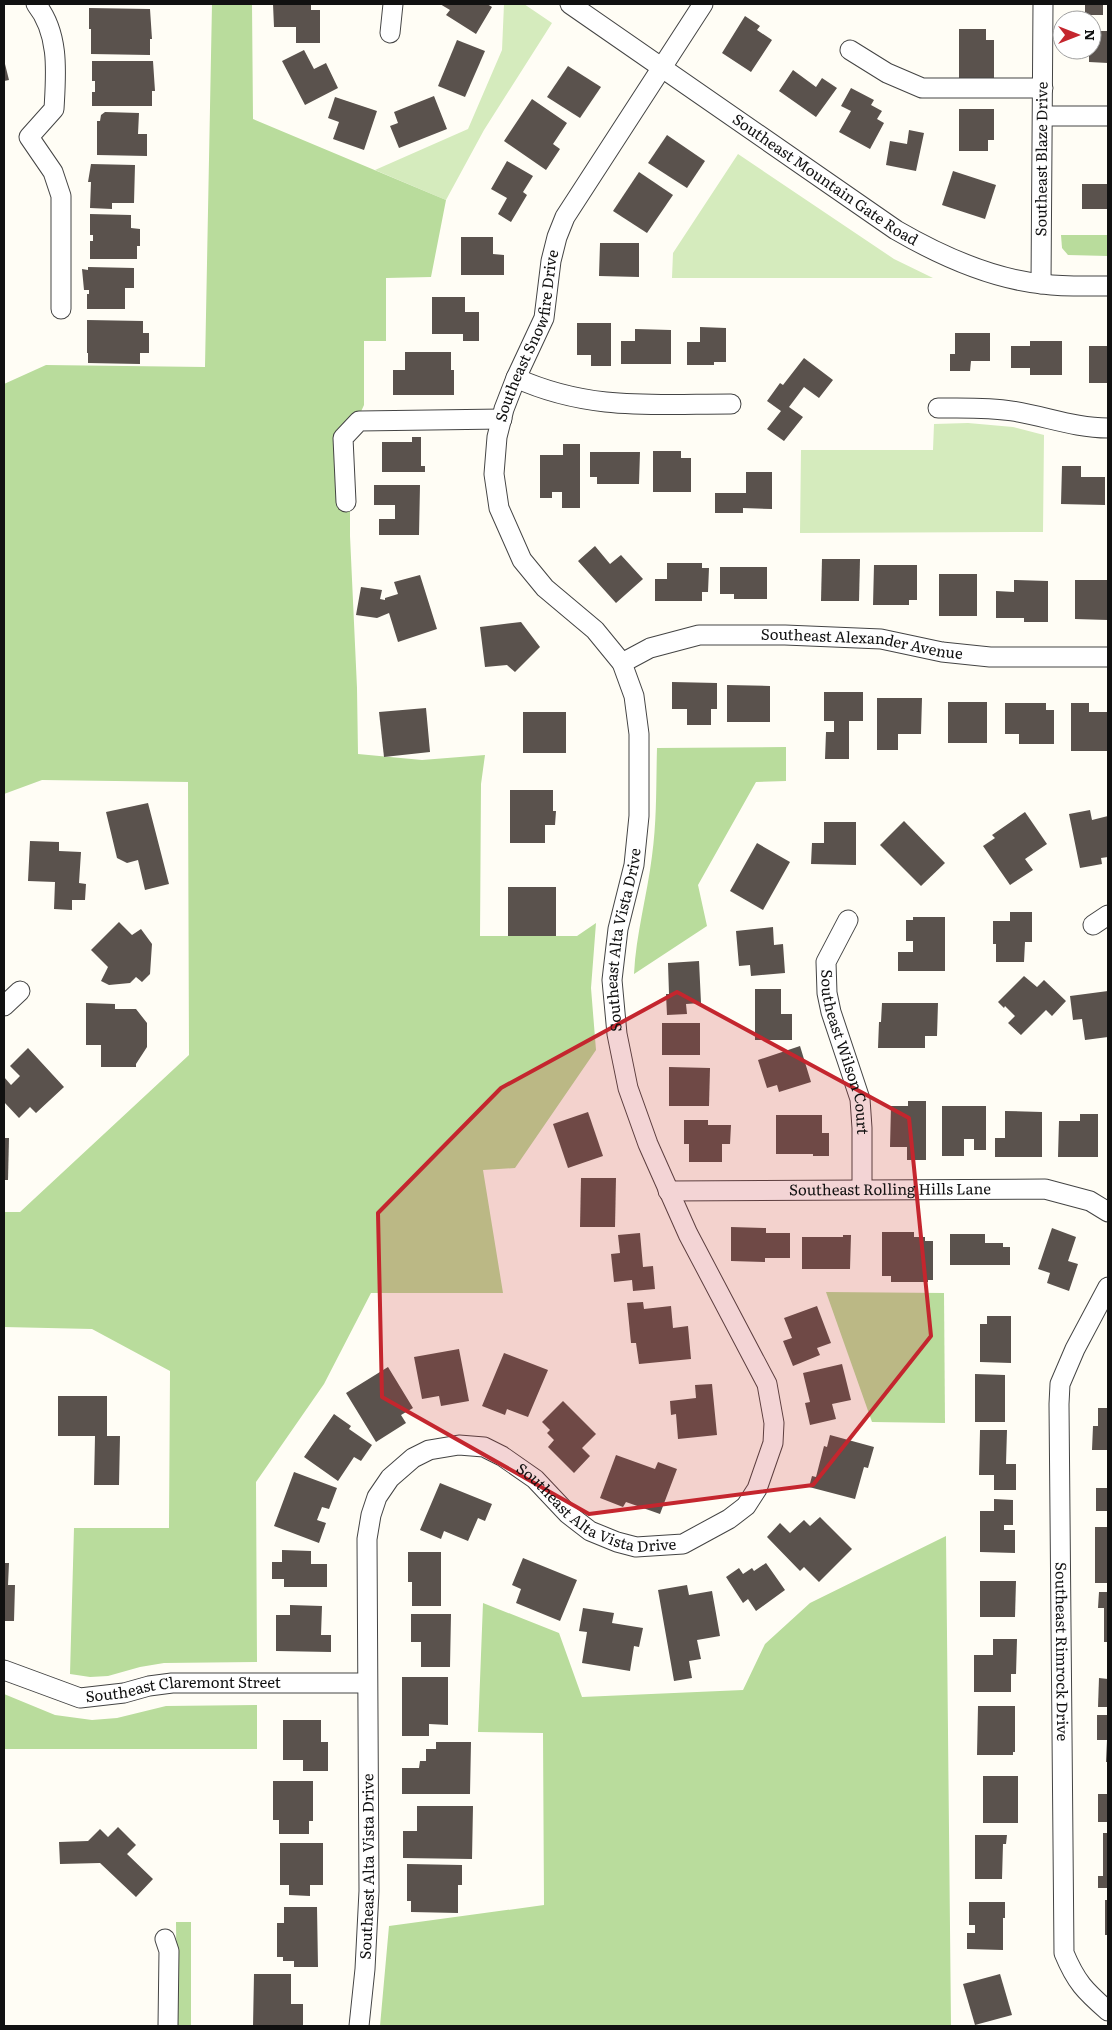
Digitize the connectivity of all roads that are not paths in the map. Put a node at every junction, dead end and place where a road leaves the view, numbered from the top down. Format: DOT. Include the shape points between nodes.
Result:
graph roads {
  1 [pos="36,4"];
  2 [pos="393,4"];
  3 [pos="570,4"];
  4 [pos="702,4"];
  5 [pos="1043,4"];
  6 [pos="390,33"];
  7 [pos="850,50"];
  8 [pos="661,67"];
  9 [pos="1043,88"];
  10 [pos="1043,116"];
  11 [pos="1108,116"];
  12 [pos="1041,284"];
  13 [pos="1108,286"];
  14 [pos="61,309"];
  15 [pos="516,378"];
  16 [pos="730,404"];
  17 [pos="938,408"];
  18 [pos="502,419"];
  19 [pos="1108,428"];
  20 [pos="346,502"];
  21 [pos="1108,657"];
  22 [pos="622,663"];
  23 [pos="848,920"];
  24 [pos="20,991"];
  25 [pos="4,1006"];
  26 [pos="862,1189"];
  27 [pos="668,1191"];
  28 [pos="1108,1212"];
  29 [pos="1108,1287"];
  30 [pos="4,1670"];
  31 [pos="367,1683"];
  32 [pos="165,1938"];
  33 [pos="1108,2011"];
  34 [pos="168,2026"];
  35 [pos="359,2026"];
  1 -- 14 [label="street" via="44,13 56,56 54,110 28,137 53,172 61,196"];
  2 -- 6 [label="street"];
  3 -- 8 [label="street, Southeast Mountain Gate Road"];
  4 -- 8 [label="street, Southeast Snowfire Drive"];
  5 -- 9 [label="street, Southeast Blaze Drive"];
  7 -- 9 [label="street" via="887,73 922,88"];
  8 -- 12 [label="street, Southeast Mountain Gate Road" via="896,230 973,267"];
  8 -- 15 [label="street, Southeast Snowfire Drive" via="565,217 551,261 544,318"];
  9 -- 10 [label="street, Southeast Blaze Drive"];
  10 -- 11 [label="street"];
  10 -- 12 [label="street, Southeast Blaze Drive"];
  12 -- 13 [label="street, Southeast Mountain Gate Road"];
  15 -- 16 [label="street" via="574,399 597,402"];
  15 -- 18 [label="street, Southeast Snowfire Drive"];
  17 -- 19 [label="street" via="1012,411"];
  18 -- 20 [label="street" via="358,421 343,438"];
  18 -- 22 [label="street, Southeast Snowfire Drive" via="494,474 497,499 522,560 545,588 596,630"];
  21 -- 22 [label="street, Southeast Alexander Avenue" via="990,658 881,639 785,634 700,635 650,648"];
  22 -- 27 [label="street, Southeast Alta Vista Drive" via="634,696 639,734 639,816 634,866 618,929 612,980 617,1034 628,1088"];
  23 -- 26 [label="street, Southeast Wilson Court" via="826,962 827,993 860,1099"];
  24 -- 25 [label="street"];
  26 -- 27 [label="street, Southeast Rolling Hills Lane"];
  26 -- 28 [label="street, Southeast Rolling Hills Lane" via="1045,1189 1090,1202"];
  27 -- 31 [label="street, Southeast Alta Vista Drive" via="767,1384 774,1423 773,1444 757,1489 746,1506 729,1519 683,1544 636,1547 590,1531 568,1514 535,1479 490,1450 460,1445 429,1450 413,1458 390,1478 377,1497 371,1515 367,1539"];
  29 -- 33 [label="street, Southeast Rimrock Drive" via="1060,1384 1059,1404 1064,1953 1072,1974 1086,1992"];
  30 -- 31 [label="street, Southeast Claremont Street" via="80,1698 172,1683"];
  31 -- 35 [label="street, Southeast Alta Vista Drive" via="369,1891"];
  32 -- 34 [label="street" via="169,1951"];
}
